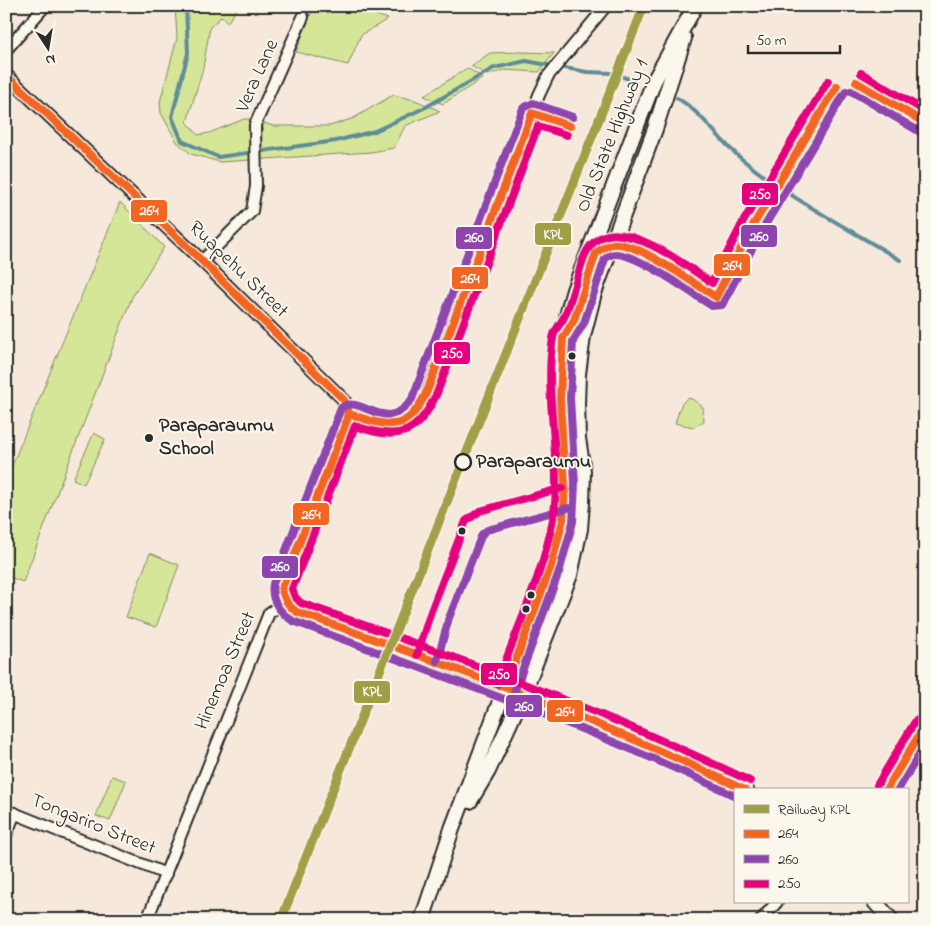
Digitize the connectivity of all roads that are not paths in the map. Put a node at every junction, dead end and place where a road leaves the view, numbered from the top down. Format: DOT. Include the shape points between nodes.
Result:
graph roads {
  1 [pos="45,6"];
  2 [pos="606,6"];
  3 [pos="693,8"];
  4 [pos="303,17"];
  5 [pos="6,50"];
  6 [pos="6,75"];
  7 [pos="202,261"];
  8 [pos="349,414"];
  9 [pos="285,602"];
  10 [pos="506,687"];
  11 [pos="523,694"];
  12 [pos="925,725"];
  13 [pos="742,788"];
  14 [pos="887,788"];
  15 [pos="10,811"];
  16 [pos="452,829"];
  17 [pos="6,835"];
  18 [pos="166,874"];
  19 [pos="775,904"];
  20 [pos="876,904"];
  21 [pos="147,920"];
  22 [pos="422,920"];
  23 [pos="761,920"];
  24 [pos="892,920"];
  1 -- 5 [label="street"];
  2 -- 8 [label="street" via="548,76 417,414 396,425"];
  3 -- 10 [label="main road, Old State Highway 1" via="652,88 579,273 563,338 560,379 565,485 563,520 551,566"];
  3 -- 11 [label="main road, Old State Highway 1" via="668,94 591,303 578,374 578,438 583,487 577,547 559,606"];
  4 -- 7 [label="street, Vera Lane" via="257,119 254,132 256,193 252,211"];
  6 -- 7 [label="street, Ruapehu Street"];
  7 -- 8 [label="street, Ruapehu Street" via="341,396"];
  8 -- 9 [label="street, Hinemoa Street" via="282,588"];
  9 -- 10 [label="street" via="297,612"];
  9 -- 18 [label="street, Hinemoa Street" via="269,613"];
  10 -- 11 [label="main road"];
  10 -- 16 [label="main road, Old State Highway 1"];
  11 -- 13 [label="main road" via="687,760"];
  11 -- 16 [label="main road, Old State Highway 1" via="488,771"];
  12 -- 14 [label="main road"];
  15 -- 17 [label="street"];
  15 -- 18 [label="street, Tongariro Street"];
  16 -- 22 [label="main road"];
  18 -- 21 [label="street, Hinemoa Street"];
  19 -- 23 [label="street"];
  20 -- 24 [label="main road"];
}
